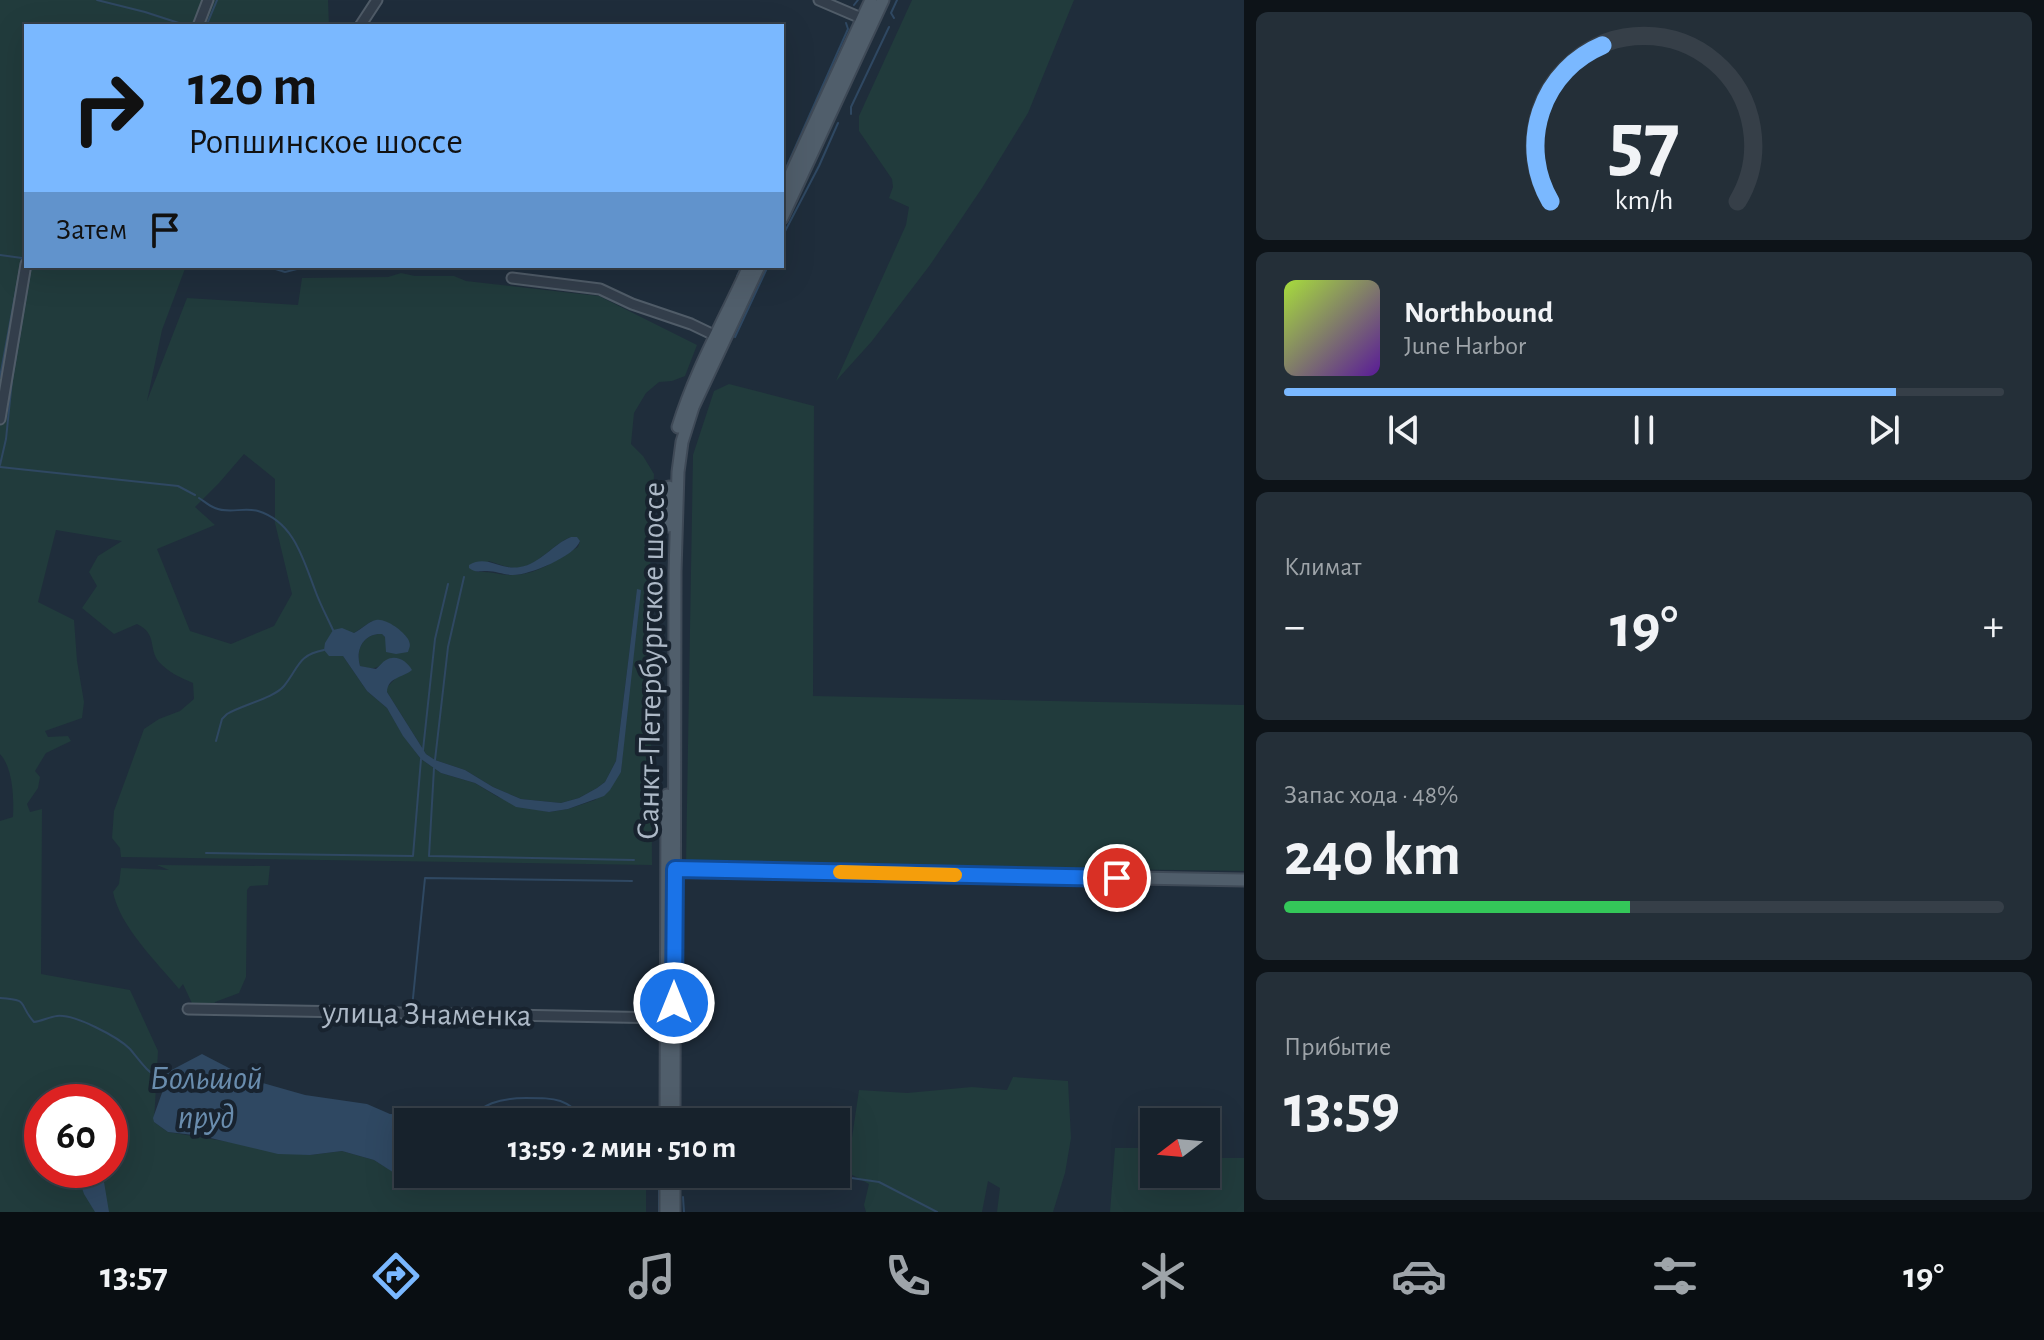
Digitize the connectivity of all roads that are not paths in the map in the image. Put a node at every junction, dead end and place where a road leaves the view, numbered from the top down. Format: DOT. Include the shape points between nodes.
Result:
graph roads {
  1 [pos="208,0"];
  2 [pos="377,0"];
  3 [pos="819,0"];
  4 [pos="871,0"];
  5 [pos="883,0"];
  6 [pos="867,21"];
  7 [pos="199,24"];
  8 [pos="361,24"];
  9 [pos="784,189"];
  10 [pos="784,213"];
  11 [pos="25,268"];
  12 [pos="748,268"];
  13 [pos="758,268"];
  14 [pos="512,278"];
  15 [pos="716,336"];
  16 [pos="0,419"];
  17 [pos="671,869"];
  18 [pos="1244,880"];
  19 [pos="188,1009"];
  20 [pos="667,1018"];
  21 [pos="666,1108"];
  22 [pos="674,1108"];
  23 [pos="669,1188"];
  24 [pos="671,1188"];
  25 [pos="666,1212"];
  26 [pos="674,1212"];
  1 -- 7 [label="street"];
  2 -- 8 [label="street"];
  3 -- 6 [label="street"];
  4 -- 6 [label="main road"];
  5 -- 6 [label="main road"];
  6 -- 9 [label="main road"];
  6 -- 10 [label="main road"];
  11 -- 16 [label="street"];
  12 -- 15 [label="main road, Санкт-Петербургское шоссе"];
  13 -- 17 [label="main road, Санкт-Петербургское шоссе" via="682,442 675,541"];
  14 -- 15 [label="street" via="600,289"];
  15 -- 17 [label="main road, Санкт-Петербургское шоссе" via="686,404 670,472"];
  17 -- 18 [label="main road"];
  17 -- 20 [label="main road, Санкт-Петербургское шоссе"];
  17 -- 22 [label="main road, Санкт-Петербургское шоссе"];
  19 -- 20 [label="street, улица Знаменка"];
  20 -- 21 [label="main road, Санкт-Петербургское шоссе"];
  23 -- 25 [label="main road"];
  24 -- 26 [label="main road"];
}
